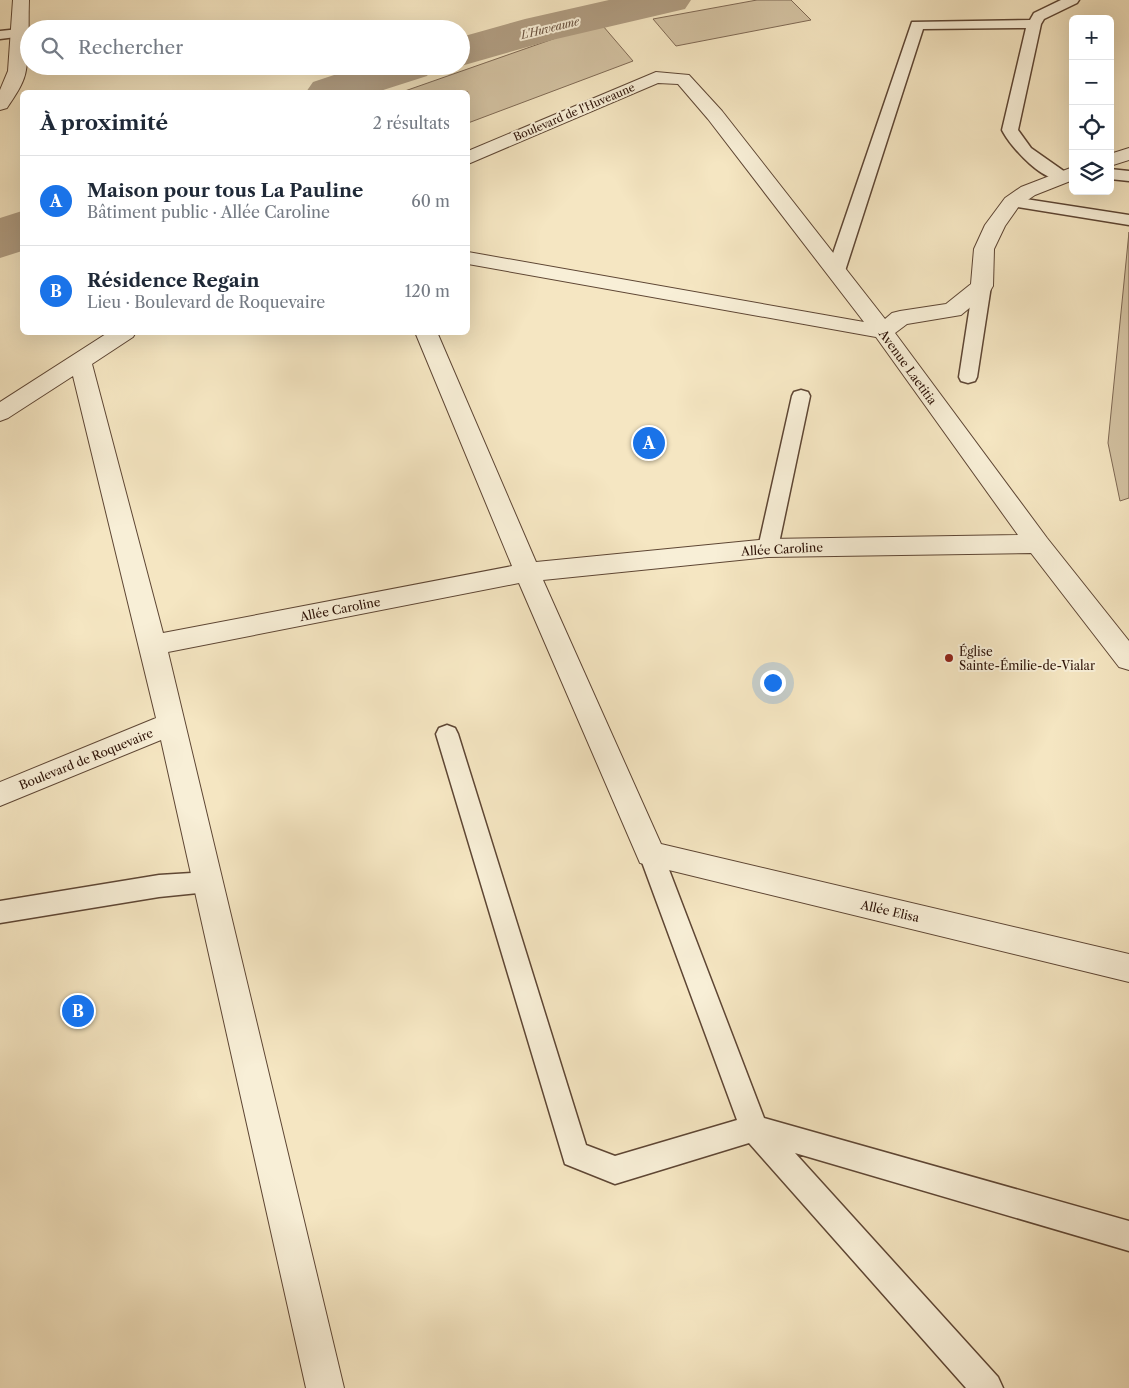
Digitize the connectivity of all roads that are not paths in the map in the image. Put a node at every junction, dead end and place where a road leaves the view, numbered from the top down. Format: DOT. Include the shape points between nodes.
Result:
graph roads {
  1 [pos="21,0"];
  2 [pos="1072,0"];
  3 [pos="1034,24"];
  4 [pos="19,33"];
  5 [pos="0,34"];
  6 [pos="683,79"];
  7 [pos="0,104"];
  8 [pos="1129,154"];
  9 [pos="470,157"];
  10 [pos="1114,159"];
  11 [pos="1114,174"];
  12 [pos="1068,175"];
  13 [pos="1129,176"];
  14 [pos="1012,202"];
  15 [pos="1129,220"];
  16 [pos="470,258"];
  17 [pos="836,271"];
  18 [pos="982,286"];
  19 [pos="883,332"];
  20 [pos="120,335"];
  21 [pos="427,335"];
  22 [pos="80,361"];
  23 [pos="968,377"];
  24 [pos="801,396"];
  25 [pos="0,413"];
  26 [pos="1038,544"];
  27 [pos="768,548"];
  28 [pos="527,572"];
  29 [pos="154,645"];
  30 [pos="1129,660"];
  31 [pos="171,724"];
  32 [pos="447,734"];
  33 [pos="0,794"];
  34 [pos="651,854"];
  35 [pos="208,882"];
  36 [pos="0,912"];
  37 [pos="1129,968"];
  38 [pos="754,1128"];
  39 [pos="1129,1236"];
  40 [pos="325,1388"];
  41 [pos="987,1388"];
  1 -- 4 [label="street"];
  2 -- 3 [label="lane" via="1039,16"];
  3 -- 12 [label="lane" via="1010,130 1014,141 1041,165"];
  3 -- 17 [label="lane" via="917,25"];
  4 -- 5 [label="lane"];
  4 -- 7 [label="street" via="17,71"];
  6 -- 9 [label="street, Boulevard de l'Huveaune" via="656,77"];
  6 -- 17 [label="street, Avenue Laetitia" via="715,114"];
  8 -- 10 [label="street"];
  11 -- 13 [label="lane"];
  12 -- 14 [label="street" via="1028,191"];
  14 -- 15 [label="lane"];
  14 -- 18 [label="street" via="995,224 984,249"];
  16 -- 19 [label="street"];
  17 -- 19 [label="street, Avenue Laetitia"];
  18 -- 19 [label="street" via="953,310 900,318"];
  18 -- 23 [label="lane"];
  19 -- 26 [label="street, Avenue Laetitia"];
  20 -- 22 [label="street"];
  21 -- 28 [label="street"];
  22 -- 25 [label="street"];
  22 -- 29 [label="street"];
  24 -- 27 [label="lane"];
  26 -- 27 [label="street, Allée Caroline"];
  26 -- 30 [label="street, Avenue Laetitia"];
  27 -- 28 [label="street, Allée Caroline"];
  28 -- 29 [label="street, Allée Caroline"];
  28 -- 34 [label="street"];
  29 -- 31 [label="street"];
  31 -- 33 [label="street, Boulevard de Roquevaire"];
  31 -- 35 [label="street"];
  32 -- 38 [label="lane" via="575,1154 615,1170"];
  34 -- 37 [label="street, Allée Elisa"];
  34 -- 38 [label="lane"];
  35 -- 36 [label="lane" via="159,886"];
  35 -- 40 [label="street"];
  38 -- 39 [label="lane"];
  38 -- 41 [label="lane"];
}
